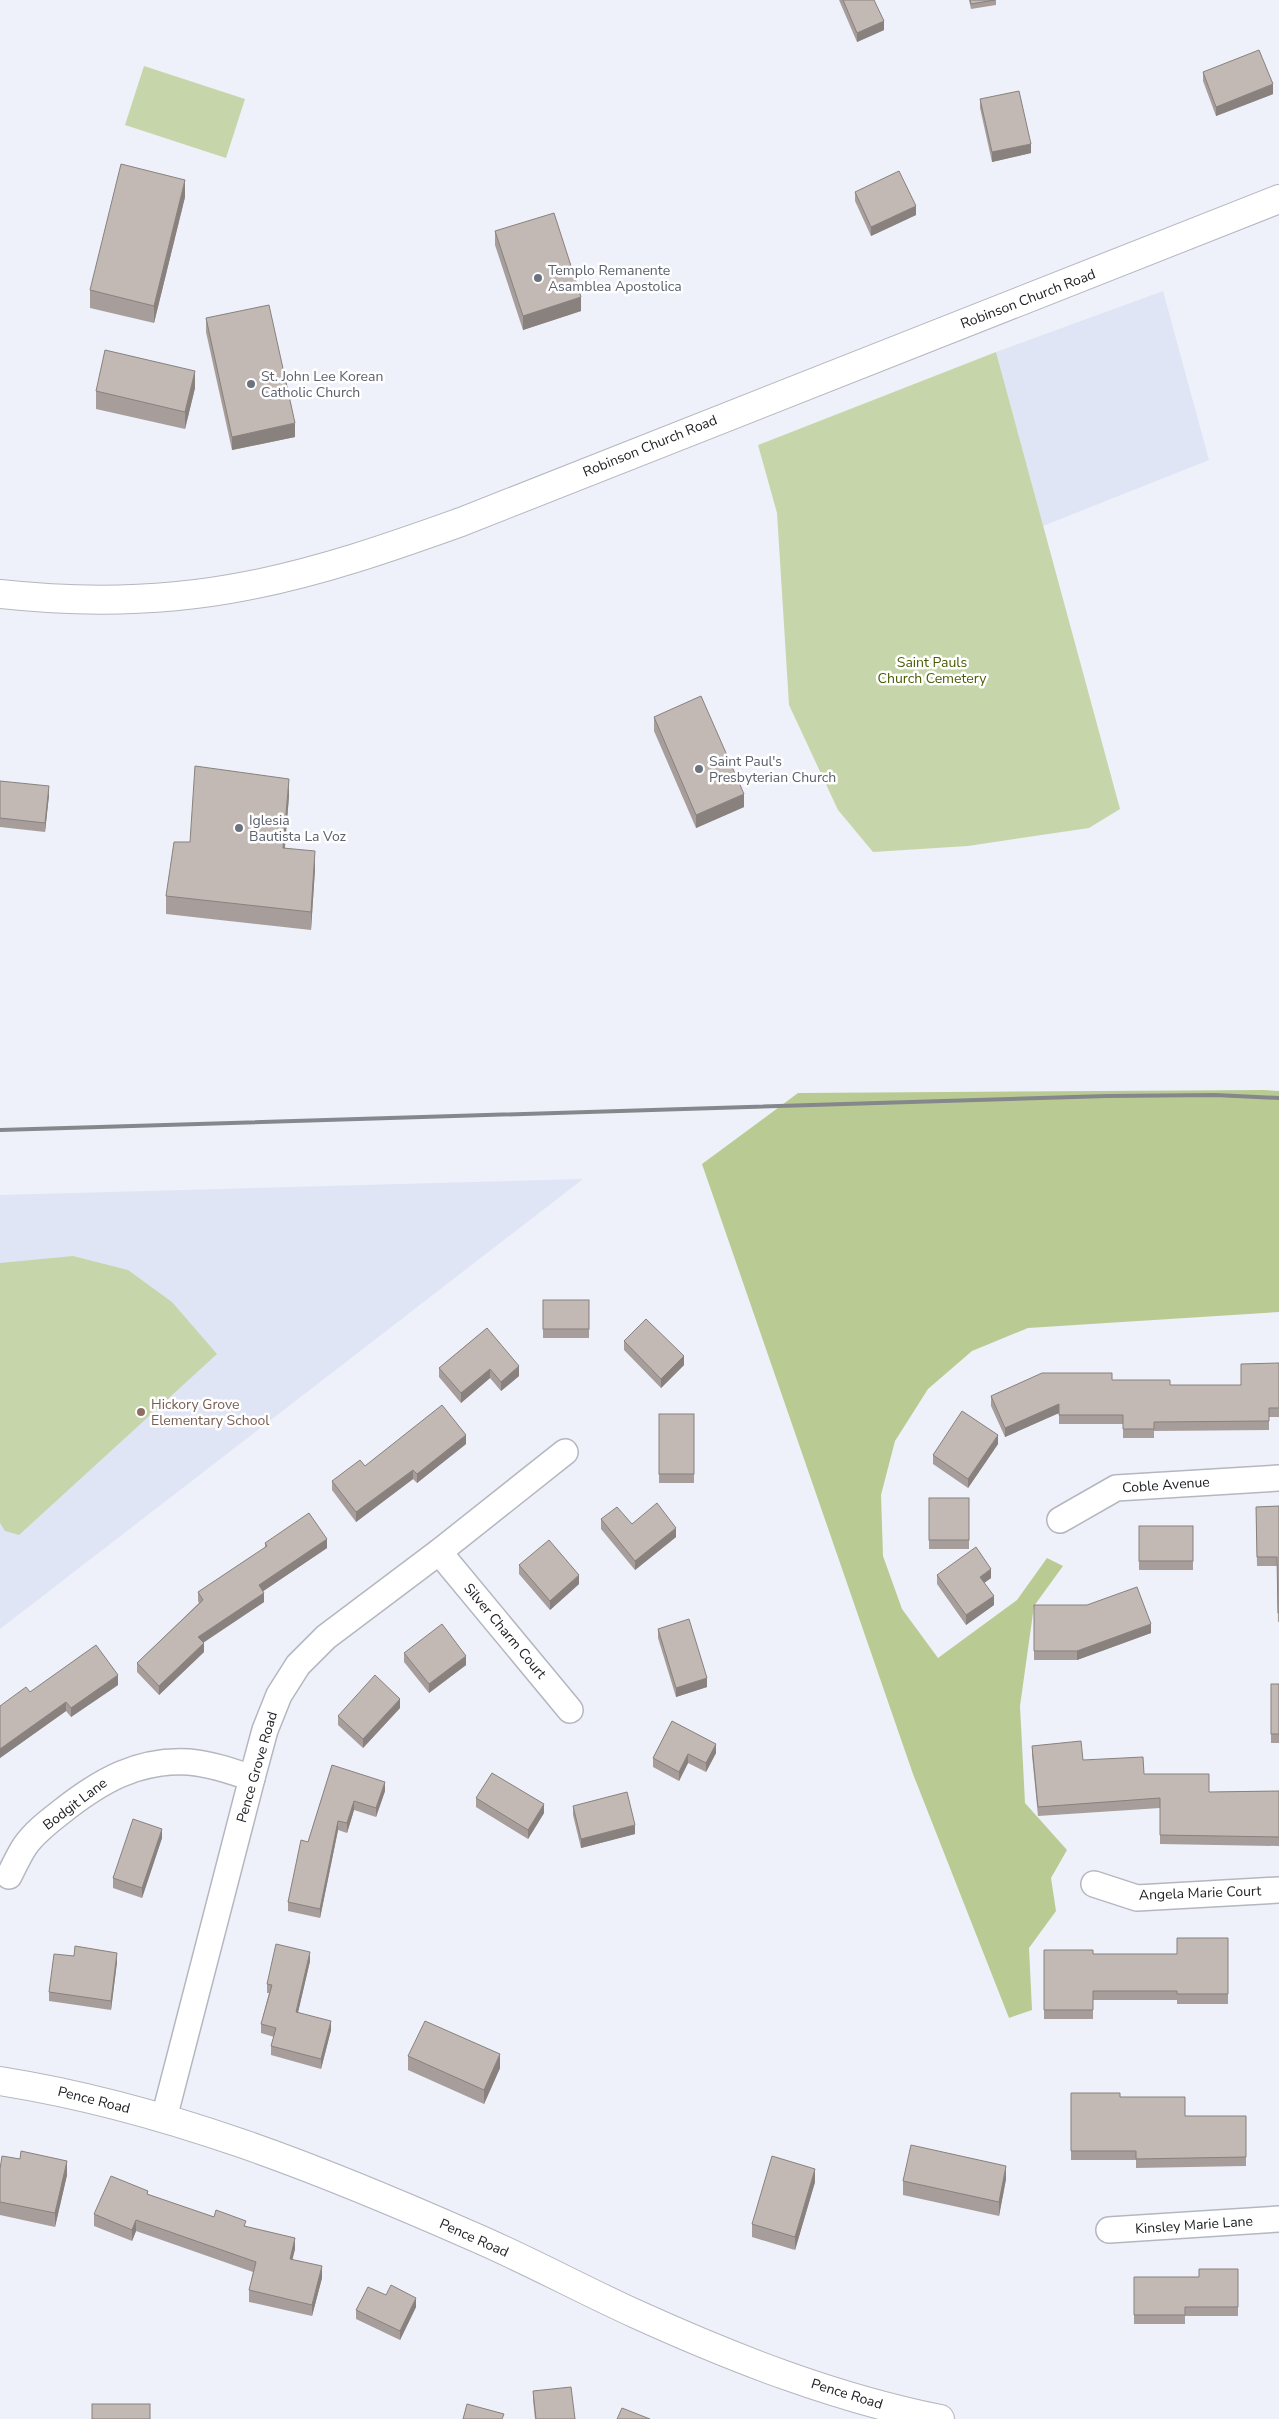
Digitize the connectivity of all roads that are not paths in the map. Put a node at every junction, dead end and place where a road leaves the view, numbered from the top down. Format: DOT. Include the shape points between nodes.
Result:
graph roads {
  1 [pos="1279,199"];
  2 [pos="0,594"];
  3 [pos="565,1452"];
  4 [pos="1279,1478"];
  5 [pos="1060,1520"];
  6 [pos="439,1552"];
  7 [pos="570,1710"];
  8 [pos="252,1778"];
  9 [pos="9,1876"];
  10 [pos="1094,1884"];
  11 [pos="1279,1890"];
  12 [pos="0,2082"];
  13 [pos="164,2118"];
  14 [pos="1279,2219"];
  15 [pos="1109,2230"];
  16 [pos="940,2419"];
  1 -- 2 [label="street, Robinson Church Road" via="386,549 247,586 185,596 78,600"];
  3 -- 6 [label="street, Pence Grove Road"];
  4 -- 5 [label="street, Coble Avenue" via="1116,1488"];
  6 -- 7 [label="street, Silver Charm Court"];
  6 -- 8 [label="street, Pence Grove Road" via="326,1637 298,1665 279,1695"];
  8 -- 9 [label="street, Bodgit Lane" via="189,1762 161,1763 109,1778 47,1823 25,1846"];
  8 -- 13 [label="street, Pence Grove Road"];
  10 -- 11 [label="street, Angela Marie Court" via="1137,1898"];
  12 -- 13 [label="street, Pence Road" via="62,2091"];
  13 -- 16 [label="street, Pence Road" via="271,2153 464,2232 636,2314 721,2350 795,2378"];
  14 -- 15 [label="street, Kinsley Marie Lane"];
}
